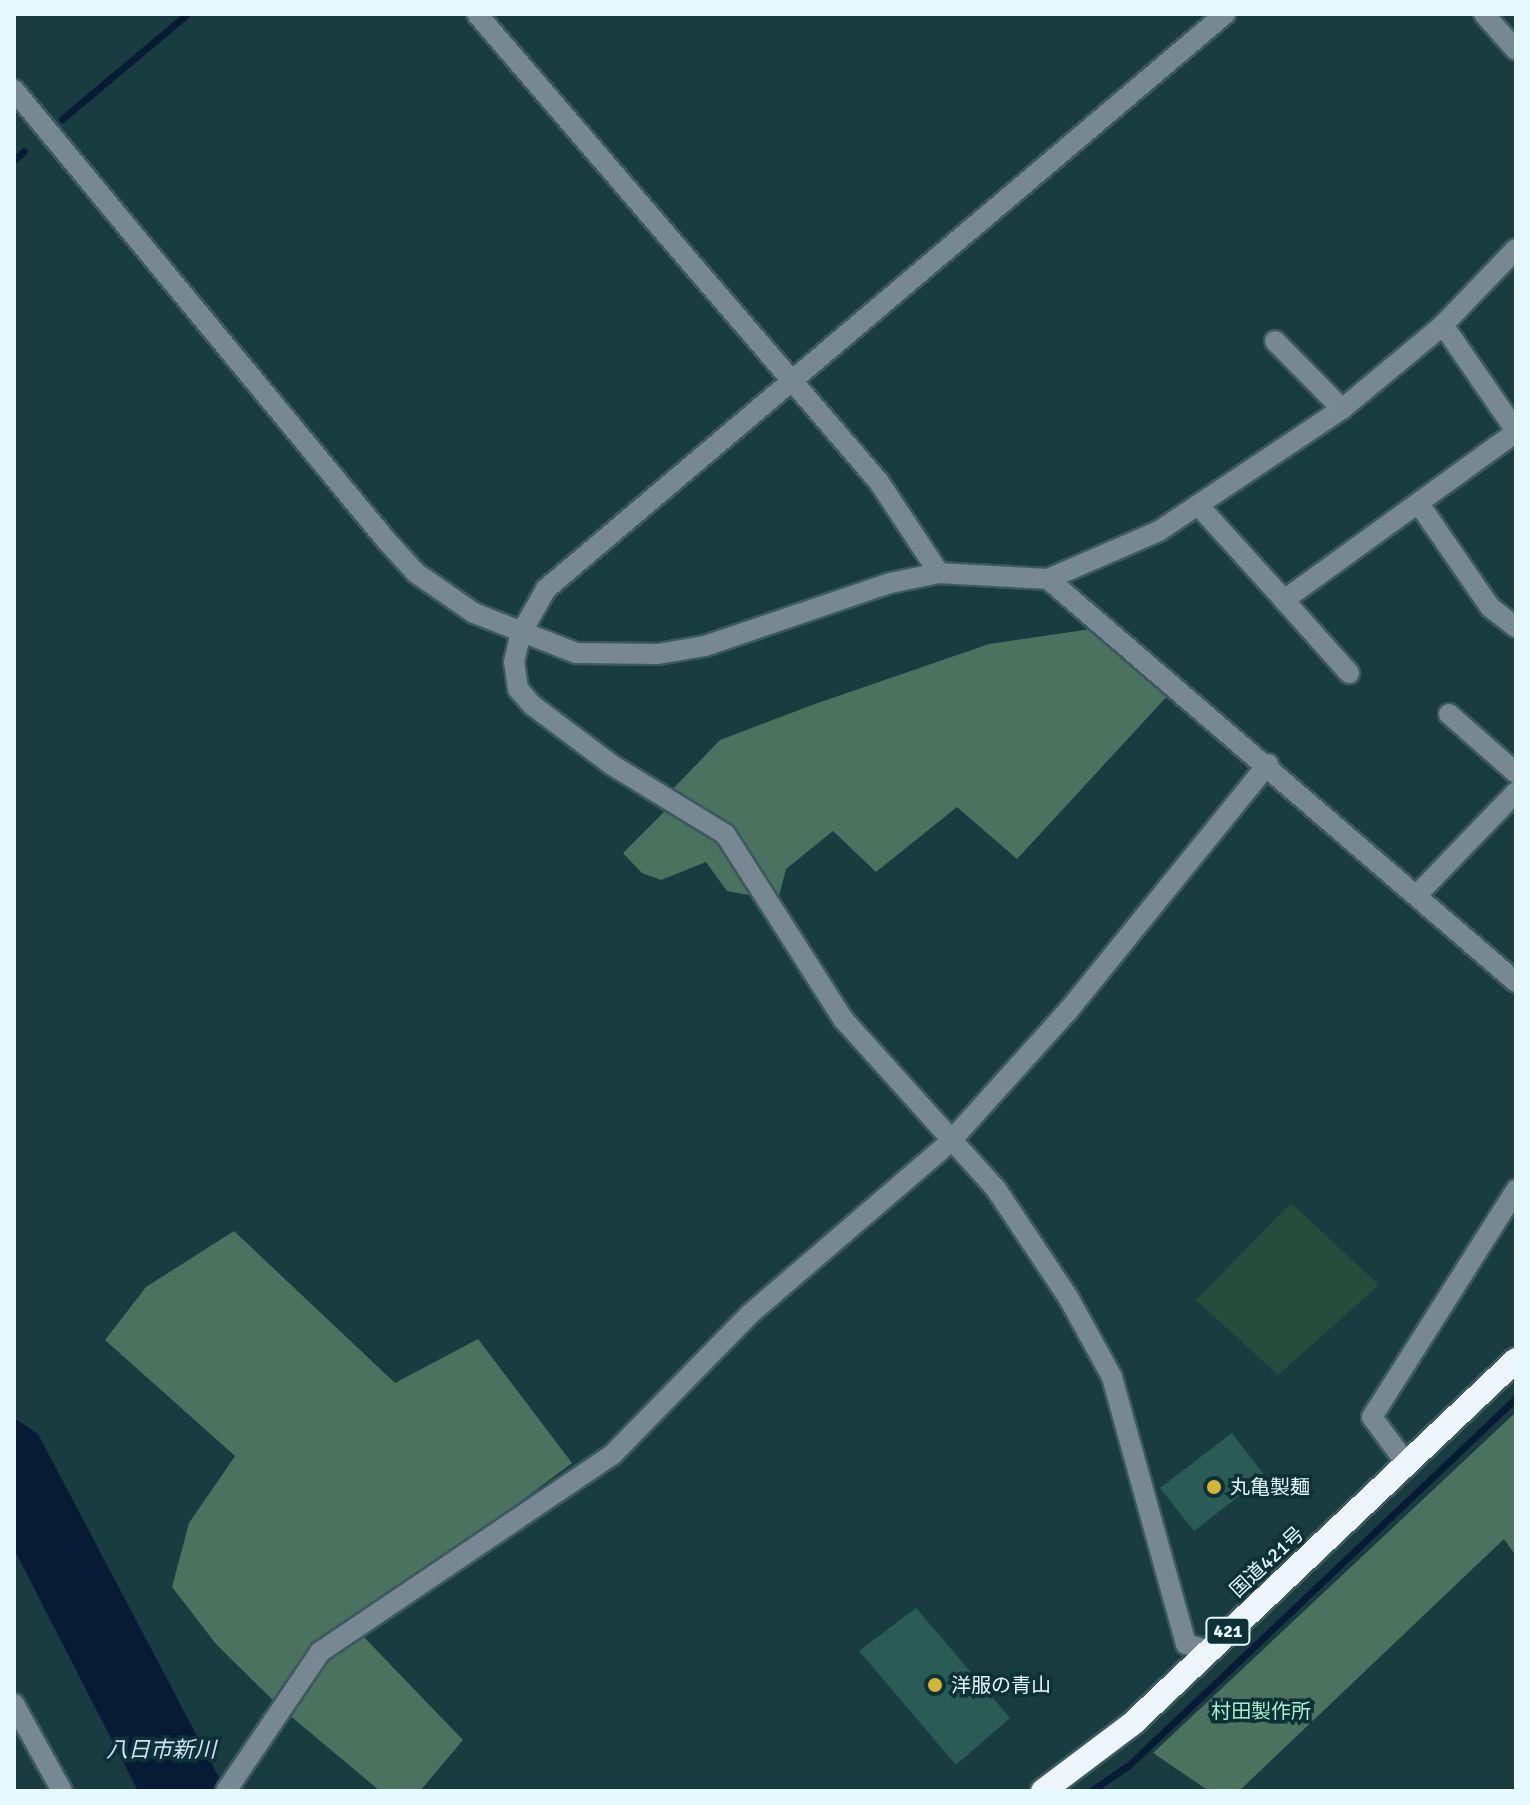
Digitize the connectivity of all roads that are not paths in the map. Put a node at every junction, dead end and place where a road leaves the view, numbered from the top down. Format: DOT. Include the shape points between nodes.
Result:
graph roads {
  1 [pos="477,14"];
  2 [pos="1225,14"];
  3 [pos="1484,14"];
  4 [pos="1516,50"];
  5 [pos="17,99"];
  6 [pos="1516,249"];
  7 [pos="1443,325"];
  8 [pos="1275,341"];
  9 [pos="789,382"];
  10 [pos="1342,409"];
  11 [pos="1516,431"];
  12 [pos="1419,504"];
  13 [pos="1198,505"];
  14 [pos="939,573"];
  15 [pos="1048,579"];
  16 [pos="1284,600"];
  17 [pos="1516,627"];
  18 [pos="520,635"];
  19 [pos="1349,673"];
  20 [pos="1449,714"];
  21 [pos="1268,764"];
  22 [pos="1516,773"];
  23 [pos="1516,792"];
  24 [pos="1417,895"];
  25 [pos="1516,982"];
  26 [pos="949,1143"];
  27 [pos="1516,1190"];
  28 [pos="1516,1360"];
  29 [pos="1406,1463"];
  30 [pos="1207,1650"];
  31 [pos="14,1704"];
  32 [pos="62,1791"];
  33 [pos="226,1791"];
  34 [pos="1043,1791"];
  1 -- 9 [label="street"];
  2 -- 9 [label="street"];
  3 -- 4 [label="street"];
  5 -- 18 [label="street" via="386,540 444,593"];
  6 -- 7 [label="street"];
  7 -- 10 [label="street"];
  7 -- 11 [label="street"];
  8 -- 10 [label="street"];
  9 -- 14 [label="street" via="879,482"];
  9 -- 18 [label="street" via="546,589"];
  10 -- 13 [label="street"];
  11 -- 12 [label="street"];
  12 -- 16 [label="street"];
  12 -- 17 [label="street" via="1490,607"];
  13 -- 15 [label="street" via="1159,531"];
  13 -- 16 [label="street"];
  14 -- 15 [label="street"];
  14 -- 18 [label="street" via="890,583 705,646 658,654 576,653"];
  15 -- 21 [label="street"];
  16 -- 19 [label="street"];
  18 -- 26 [label="street" via="514,662 525,697 612,765 725,834 843,1019"];
  20 -- 22 [label="street"];
  21 -- 24 [label="street"];
  21 -- 26 [label="street" via="1078,999"];
  23 -- 24 [label="street"];
  24 -- 25 [label="street"];
  26 -- 30 [label="street" via="996,1189 1068,1297 1112,1377 1186,1644"];
  26 -- 33 [label="street" via="750,1314 612,1455 320,1652"];
  27 -- 29 [label="street" via="1372,1417"];
  28 -- 29 [label="highway, 国道421号 / 421"];
  29 -- 30 [label="highway, 国道421号 / 421"];
  30 -- 34 [label="highway, 国道421号 / 421" via="1132,1724"];
  31 -- 32 [label="street"];
}
